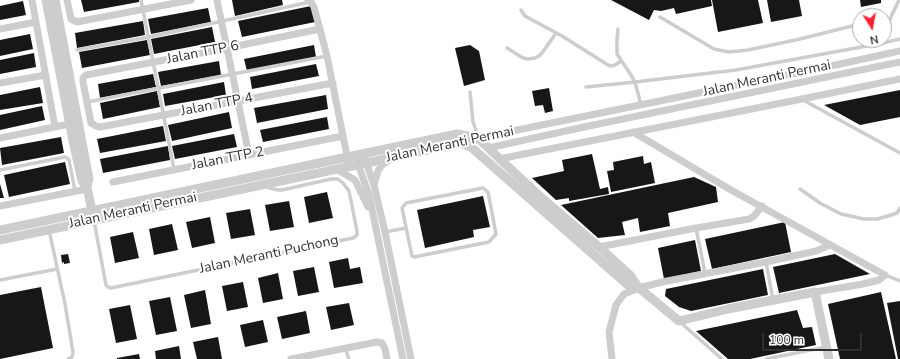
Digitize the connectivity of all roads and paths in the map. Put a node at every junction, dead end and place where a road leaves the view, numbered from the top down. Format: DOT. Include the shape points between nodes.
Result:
graph roads {
  1 [pos="32,0"];
  2 [pos="46,0"];
  3 [pos="54,0"];
  4 [pos="67,0"];
  5 [pos="141,0"];
  6 [pos="191,0"];
  7 [pos="217,0"];
  8 [pos="899,0"];
  9 [pos="310,1"];
  10 [pos="143,9"];
  11 [pos="521,10"];
  12 [pos="892,15"];
  13 [pos="660,17"];
  14 [pos="222,21"];
  15 [pos="36,22"];
  16 [pos="55,25"];
  17 [pos="852,26"];
  18 [pos="0,29"];
  19 [pos="320,29"];
  20 [pos="618,29"];
  21 [pos="556,33"];
  22 [pos="148,37"];
  23 [pos="852,47"];
  24 [pos="227,48"];
  25 [pos="507,48"];
  26 [pos="77,50"];
  27 [pos="900,50"];
  28 [pos="327,56"];
  29 [pos="621,61"];
  30 [pos="154,62"];
  31 [pos="900,62"];
  32 [pos="46,75"];
  33 [pos="233,75"];
  34 [pos="900,79"];
  35 [pos="634,82"];
  36 [pos="333,83"];
  37 [pos="0,84"];
  38 [pos="586,87"];
  39 [pos="158,88"];
  40 [pos="470,92"];
  41 [pos="802,99"];
  42 [pos="238,101"];
  43 [pos="87,102"];
  44 [pos="641,105"];
  45 [pos="164,115"];
  46 [pos="74,123"];
  47 [pos="55,127"];
  48 [pos="633,132"];
  49 [pos="343,136"];
  50 [pos="0,138"];
  51 [pos="478,138"];
  52 [pos="461,143"];
  53 [pos="488,148"];
  54 [pos="900,153"];
  55 [pos="249,155"];
  56 [pos="395,156"];
  57 [pos="499,159"];
  58 [pos="356,160"];
  59 [pos="336,168"];
  60 [pos="0,170"];
  61 [pos="175,170"];
  62 [pos="113,182"];
  63 [pos="258,185"];
  64 [pos="374,185"];
  65 [pos="87,188"];
  66 [pos="800,189"];
  67 [pos="75,191"];
  68 [pos="0,206"];
  69 [pos="762,206"];
  70 [pos="900,208"];
  71 [pos="93,215"];
  72 [pos="374,218"];
  73 [pos="406,228"];
  74 [pos="696,228"];
  75 [pos="48,229"];
  76 [pos="0,230"];
  77 [pos="385,232"];
  78 [pos="0,240"];
  79 [pos="830,245"];
  80 [pos="599,247"];
  81 [pos="766,262"];
  82 [pos="57,269"];
  83 [pos="705,273"];
  84 [pos="885,275"];
  85 [pos="0,280"];
  86 [pos="900,281"];
  87 [pos="639,288"];
  88 [pos="815,292"];
  89 [pos="773,300"];
  90 [pos="679,321"];
  91 [pos="826,347"];
  92 [pos="345,348"];
  93 [pos="68,359"];
  94 [pos="291,359"];
  95 [pos="349,359"];
  96 [pos="387,359"];
  97 [pos="403,359"];
  98 [pos="411,359"];
  99 [pos="612,359"];
  100 [pos="722,359"];
  101 [pos="766,359"];
  102 [pos="828,359"];
  1 -- 15 [label="street"];
  2 -- 16 [label="street"];
  3 -- 16 [label="street"];
  4 -- 10 [label="street" via="71,19 77,22"];
  5 -- 10 [label="lane"];
  6 -- 10 [label="street"];
  7 -- 14 [label="street"];
  8 -- 12 [label="lane"];
  9 -- 14 [label="lane"];
  9 -- 19 [label="street"];
  10 -- 22 [label="lane"];
  11 -- 21 [label="lane" via="525,16"];
  13 -- 17 [label="lane" via="714,49 729,52"];
  14 -- 22 [label="lane"];
  14 -- 24 [label="street"];
  15 -- 18 [label="street"];
  15 -- 32 [label="street"];
  16 -- 46 [label="street"];
  19 -- 24 [label="street, Jalan TTP 6"];
  19 -- 28 [label="street"];
  20 -- 29 [label="lane" via="617,54"];
  21 -- 25 [label="lane" via="542,53 535,58 523,58"];
  21 -- 29 [label="lane" via="608,65 615,65"];
  22 -- 26 [label="lane"];
  22 -- 30 [label="lane"];
  23 -- 35 [label="lane" via="736,70"];
  24 -- 30 [label="street, Jalan TTP 6"];
  24 -- 33 [label="street"];
  27 -- 44 [label="street, Jalan Meranti Permai"];
  28 -- 33 [label="lane"];
  28 -- 36 [label="street"];
  29 -- 35 [label="lane"];
  30 -- 39 [label="lane"];
  30 -- 43 [label="street, Jalan TTP 6" via="86,75 83,82"];
  31 -- 53 [label="street, Jalan Meranti Permai"];
  32 -- 37 [label="street"];
  32 -- 47 [label="street"];
  33 -- 39 [label="lane"];
  33 -- 42 [label="street"];
  34 -- 41 [label="street"];
  35 -- 38 [label="lane"];
  35 -- 44 [label="lane"];
  36 -- 42 [label="street, Jalan TTP 4"];
  36 -- 49 [label="street"];
  39 -- 43 [label="lane"];
  39 -- 45 [label="lane"];
  40 -- 51 [label="lane" via="473,122"];
  41 -- 48 [label="street"];
  41 -- 54 [label="lane"];
  42 -- 45 [label="street, Jalan TTP 4"];
  42 -- 55 [label="street"];
  43 -- 45 [label="street, Jalan TTP 4" via="92,123 100,127"];
  44 -- 51 [label="street, Jalan Meranti Permai"];
  45 -- 61 [label="lane"];
  46 -- 47 [label="street"];
  46 -- 65 [label="street" via="82,181"];
  47 -- 50 [label="street"];
  48 -- 57 [label="street"];
  48 -- 69 [label="street"];
  49 -- 55 [label="street, Jalan TTP 2"];
  49 -- 58 [label="street"];
  51 -- 52 [label="street, Jalan Meranti Permai"];
  51 -- 53 [label="street"];
  51 -- 58 [label="street" via="457,134"];
  52 -- 56 [label="street, Jalan Meranti Permai"];
  52 -- 87 [label="street" via="472,148 628,285"];
  53 -- 57 [label="street"];
  55 -- 61 [label="street, Jalan TTP 2"];
  56 -- 58 [label="street, Jalan Meranti Permai"];
  56 -- 64 [label="street" via="382,165"];
  57 -- 80 [label="street"];
  58 -- 59 [label="street, Jalan Meranti Permai"];
  58 -- 64 [label="street"];
  58 -- 71 [label="street"];
  58 -- 72 [label="street" via="369,195"];
  59 -- 63 [label="street, Jalan Meranti Permai"];
  59 -- 72 [label="street" via="355,180"];
  60 -- 67 [label="lane" via="65,157 69,160"];
  61 -- 62 [label="street, Jalan TTP 2"];
  63 -- 71 [label="street, Jalan Meranti Permai"];
  63 -- 71 [label="lane, Jalan Meranti Puchong" via="282,190 338,179 349,191 357,235 353,238 111,288 106,285"];
  64 -- 77 [label="street"];
  65 -- 67 [label="street"];
  65 -- 71 [label="street"];
  66 -- 70 [label="lane" via="841,214 864,219 888,216"];
  67 -- 68 [label="street"];
  69 -- 74 [label="street" via="749,219"];
  69 -- 79 [label="street"];
  71 -- 75 [label="street, Jalan Meranti Permai"];
  71 -- 76 [label="street"];
  72 -- 97 [label="street"];
  73 -- 73 [label="lane" via="414,257 489,242 496,234 488,192 483,188 406,202 402,208"];
  73 -- 77 [label="lane"];
  74 -- 80 [label="street"];
  74 -- 83 [label="lane"];
  75 -- 78 [label="street, Jalan Meranti Permai"];
  75 -- 82 [label="lane"];
  77 -- 98 [label="street"];
  79 -- 81 [label="street" via="816,251"];
  79 -- 84 [label="street"];
  80 -- 87 [label="street" via="630,275"];
  81 -- 83 [label="street"];
  81 -- 89 [label="lane"];
  82 -- 85 [label="lane"];
  82 -- 93 [label="lane" via="74,352"];
  83 -- 87 [label="street"];
  84 -- 86 [label="lane"];
  84 -- 88 [label="street" via="879,280 863,284"];
  87 -- 90 [label="street"];
  87 -- 99 [label="street" via="624,294 616,305 609,332"];
  88 -- 89 [label="street"];
  88 -- 91 [label="street"];
  89 -- 90 [label="street"];
  90 -- 100 [label="lane"];
  91 -- 101 [label="lane"];
  91 -- 102 [label="street"];
  92 -- 94 [label="street"];
  92 -- 95 [label="lane"];
  92 -- 96 [label="street" via="382,343"];
}
